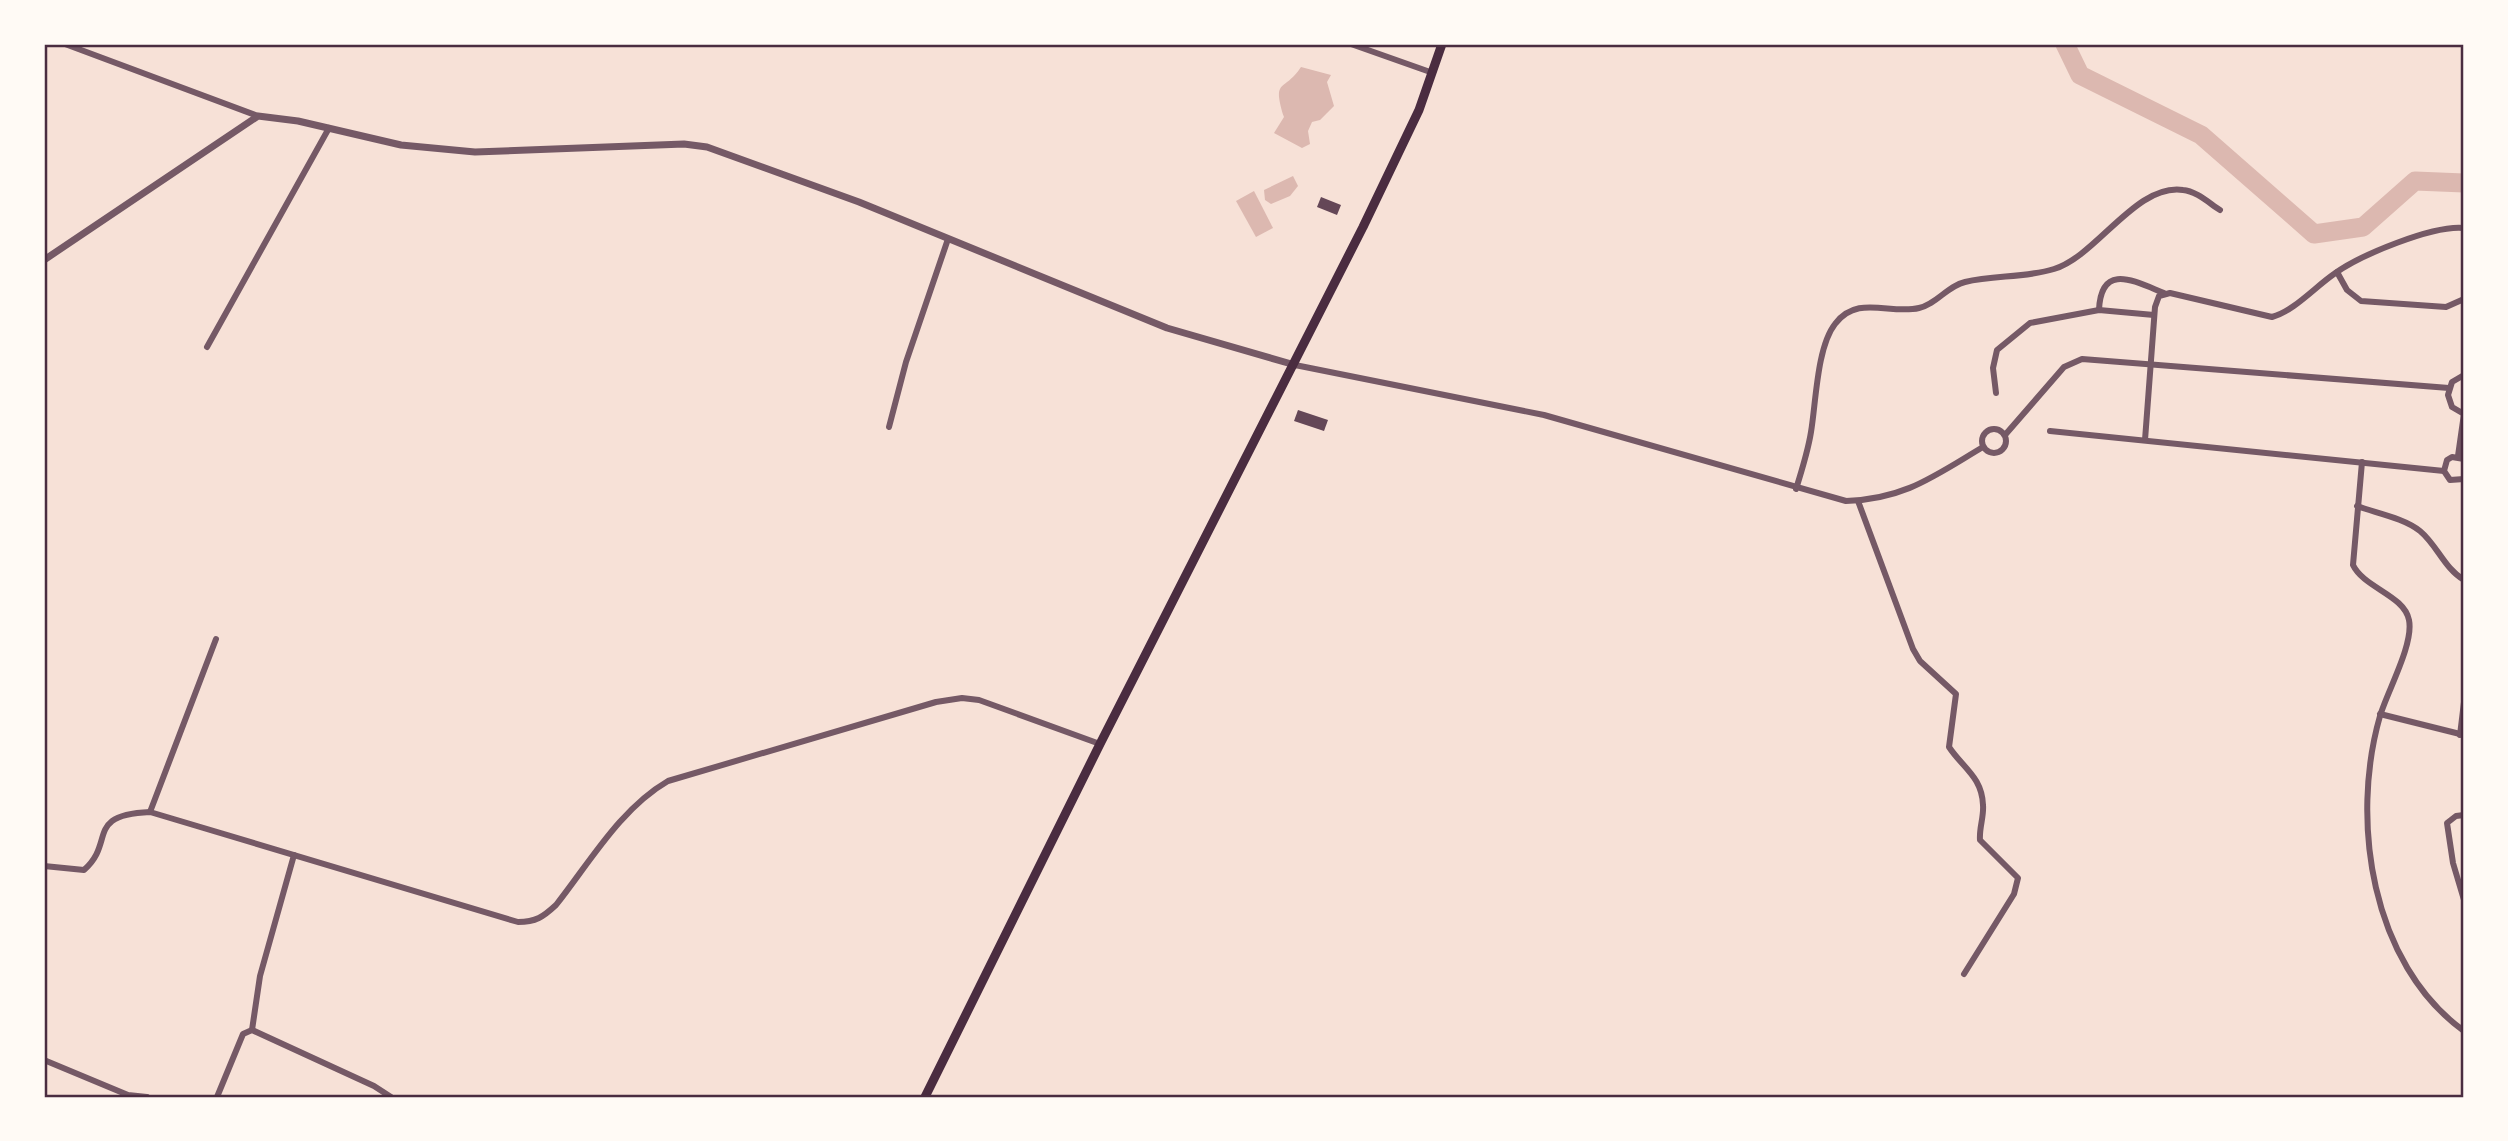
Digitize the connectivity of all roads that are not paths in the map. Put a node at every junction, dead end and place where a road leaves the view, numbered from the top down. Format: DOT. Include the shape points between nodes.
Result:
graph roads {
  1 [pos="65,44"];
  2 [pos="1351,44"];
  3 [pos="1442,44"];
  4 [pos="1433,72"];
  5 [pos="258,116"];
  6 [pos="329,128"];
  7 [pos="2220,210"];
  8 [pos="2464,228"];
  9 [pos="948,239"];
  10 [pos="44,260"];
  11 [pos="2337,272"];
  12 [pos="2164,293"];
  13 [pos="2464,299"];
  14 [pos="2099,310"];
  15 [pos="2154,315"];
  16 [pos="207,347"];
  17 [pos="2151,363"];
  18 [pos="1295,365"];
  19 [pos="2464,375"];
  20 [pos="2449,388"];
  21 [pos="1996,393"];
  22 [pos="889,427"];
  23 [pos="2050,431"];
  24 [pos="2005,435"];
  25 [pos="2145,440"];
  26 [pos="1983,447"];
  27 [pos="2461,458"];
  28 [pos="2362,462"];
  29 [pos="2444,471"];
  30 [pos="2464,480"];
  31 [pos="1796,489"];
  32 [pos="1858,501"];
  33 [pos="2357,506"];
  34 [pos="2464,580"];
  35 [pos="216,639"];
  36 [pos="2464,702"];
  37 [pos="2381,714"];
  38 [pos="2462,735"];
  39 [pos="1100,744"];
  40 [pos="150,812"];
  41 [pos="2464,815"];
  42 [pos="294,855"];
  43 [pos="44,866"];
  44 [pos="2462,889"];
  45 [pos="2464,900"];
  46 [pos="1964,974"];
  47 [pos="251,1030"];
  48 [pos="2464,1031"];
  49 [pos="44,1060"];
  50 [pos="128,1096"];
  51 [pos="147,1097"];
  52 [pos="217,1097"];
  53 [pos="391,1097"];
  54 [pos="925,1097"];
  1 -- 5 [label="street"];
  2 -- 4 [label="street"];
  3 -- 4 [label="main road"];
  4 -- 18 [label="main road" via="1404,144"];
  5 -- 6 [label="street"];
  5 -- 10 [label="street"];
  6 -- 9 [label="street" via="401,145 475,152 570,151 655,143 707,147"];
  6 -- 16 [label="street"];
  7 -- 31 [label="street" via="2182,189 2160,193 2057,268 1965,282 1917,309 1867,306 1844,314 1827,339 1811,434"];
  8 -- 11 [label="street" via="2428,232"];
  9 -- 18 [label="street" via="1167,328"];
  9 -- 22 [label="street"];
  11 -- 12 [label="street" via="2272,317"];
  11 -- 13 [label="street" via="2347,290 2361,300 2446,307"];
  12 -- 14 [label="street" via="2135,281 2111,280 2103,285"];
  12 -- 15 [label="street"];
  14 -- 15 [label="street"];
  14 -- 21 [label="street" via="2038,320 2020,329 1994,358"];
  15 -- 17 [label="street"];
  17 -- 20 [label="street"];
  17 -- 24 [label="street" via="2073,362"];
  17 -- 25 [label="street"];
  18 -- 31 [label="street" via="1544,415"];
  18 -- 39 [label="main road"];
  19 -- 20 [label="street"];
  20 -- 27 [label="street" via="2452,407 2464,414"];
  23 -- 25 [label="street"];
  24 -- 26 [label="street" via="1988,430"];
  24 -- 26 [label="street" via="2000,452"];
  25 -- 28 [label="street"];
  26 -- 32 [label="street" via="1908,491"];
  27 -- 29 [label="street" via="2447,460"];
  28 -- 29 [label="street"];
  28 -- 33 [label="street"];
  29 -- 30 [label="street" via="2450,480"];
  31 -- 32 [label="street"];
  32 -- 46 [label="street" via="1913,649 1956,694 1949,747 1980,787 1984,810 1980,840 2018,878 2014,894"];
  33 -- 34 [label="street" via="2413,526"];
  33 -- 37 [label="street" via="2353,565 2402,607 2409,619 2408,638"];
  35 -- 40 [label="street"];
  36 -- 38 [label="street"];
  37 -- 38 [label="street"];
  37 -- 48 [label="street" via="2368,763 2367,841 2372,879 2382,914 2411,973 2429,999"];
  39 -- 42 [label="street" via="962,698 668,781 631,808 556,905 532,922 518,922"];
  39 -- 54 [label="main road"];
  40 -- 42 [label="street"];
  40 -- 43 [label="street" via="109,822 84,870"];
  41 -- 44 [label="street" via="2447,823"];
  42 -- 47 [label="street" via="260,976"];
  44 -- 45 [label="street"];
  47 -- 52 [label="street" via="243,1034"];
  47 -- 53 [label="street"];
  49 -- 50 [label="street"];
  50 -- 51 [label="street"];
}
